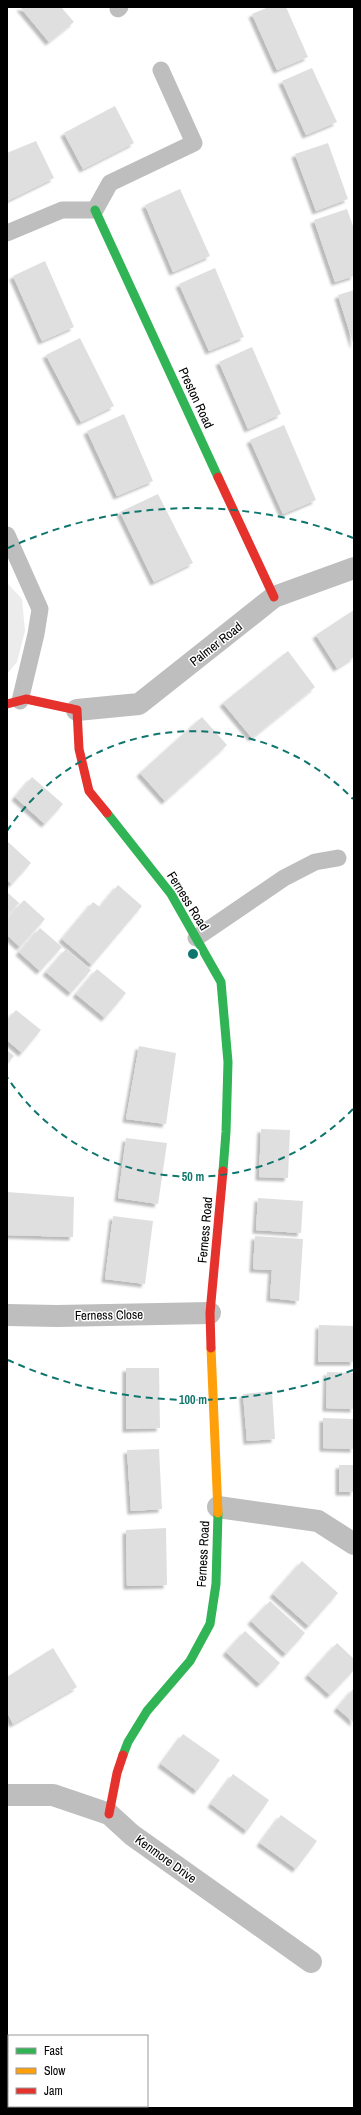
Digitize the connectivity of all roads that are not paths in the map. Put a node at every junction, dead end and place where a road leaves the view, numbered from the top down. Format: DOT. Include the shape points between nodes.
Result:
graph roads {
  1 [pos="160,70"];
  2 [pos="94,210"];
  3 [pos="7,233"];
  4 [pos="7,535"];
  5 [pos="354,568"];
  6 [pos="274,597"];
  7 [pos="13,703"];
  8 [pos="77,710"];
  9 [pos="338,858"];
  10 [pos="196,938"];
  11 [pos="210,1313"];
  12 [pos="7,1315"];
  13 [pos="218,1507"];
  14 [pos="354,1544"];
  15 [pos="7,1795"];
  16 [pos="109,1814"];
  17 [pos="310,1962"];
  1 -- 2 [label="lane" via="194,143 110,183"];
  2 -- 3 [label="lane" via="62,210"];
  2 -- 6 [label="street, Preston Road"];
  4 -- 7 [label="lane" via="40,609 36,634"];
  5 -- 6 [label="street, Palmer Road"];
  6 -- 8 [label="street, Palmer Road" via="139,704"];
  7 -- 8 [label="street" via="26,699"];
  8 -- 10 [label="street, Ferness Road" via="79,749 89,791 171,894"];
  9 -- 10 [label="lane" via="315,862 284,878"];
  10 -- 11 [label="street, Ferness Road" via="221,982 228,1062 226,1132"];
  11 -- 12 [label="street, Ferness Close"];
  11 -- 13 [label="street, Ferness Road"];
  13 -- 14 [label="street" via="318,1521"];
  13 -- 16 [label="street, Ferness Road" via="216,1584 210,1624 190,1661 147,1711 128,1742 117,1773"];
  15 -- 16 [label="street, Kenmore Drive" via="53,1795"];
  16 -- 17 [label="street, Kenmore Drive" via="132,1835"];
}
